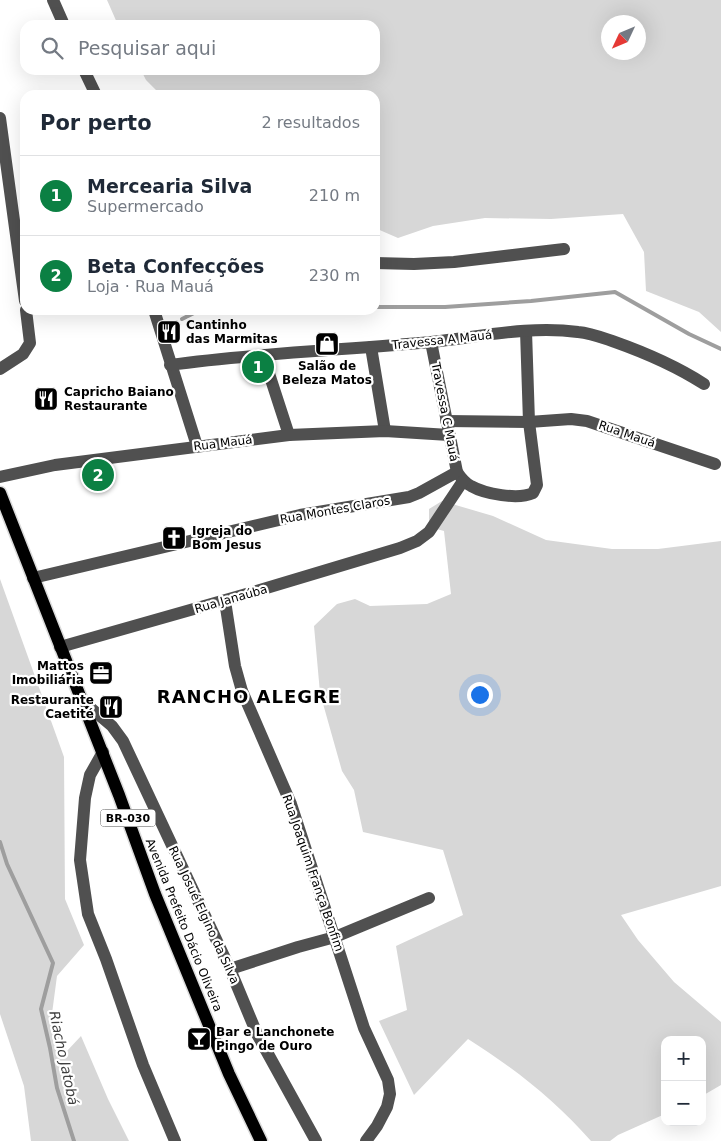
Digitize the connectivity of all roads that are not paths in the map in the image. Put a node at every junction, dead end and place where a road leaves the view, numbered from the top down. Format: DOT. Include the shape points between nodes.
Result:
graph roads {
  1 [pos="53,0"];
  2 [pos="62,20"];
  3 [pos="86,75"];
  4 [pos="94,90"];
  5 [pos="0,118"];
  6 [pos="564,249"];
  7 [pos="380,263"];
  8 [pos="20,264"];
  9 [pos="27,315"];
  10 [pos="155,315"];
  11 [pos="526,330"];
  12 [pos="431,342"];
  13 [pos="371,347"];
  14 [pos="263,355"];
  15 [pos="170,365"];
  16 [pos="0,369"];
  17 [pos="704,384"];
  18 [pos="446,421"];
  19 [pos="529,422"];
  20 [pos="385,431"];
  21 [pos="289,435"];
  22 [pos="449,435"];
  23 [pos="197,446"];
  24 [pos="715,464"];
  25 [pos="460,476"];
  26 [pos="0,477"];
  27 [pos="0,493"];
  28 [pos="33,578"];
  29 [pos="225,601"];
  30 [pos="60,647"];
  31 [pos="80,699"];
  32 [pos="103,752"];
  33 [pos="429,898"];
  34 [pos="335,937"];
  35 [pos="230,969"];
  36 [pos="175,1141"];
  37 [pos="262,1141"];
  38 [pos="316,1141"];
  39 [pos="366,1141"];
  1 -- 2 [label="street"];
  3 -- 4 [label="street"];
  5 -- 8 [label="street"];
  6 -- 7 [label="street" via="454,262"];
  9 -- 16 [label="street" via="30,344 23,354"];
  10 -- 15 [label="street"];
  11 -- 12 [label="street, Travessa A Mauá"];
  11 -- 17 [label="street, Travessa A Mauá" via="562,330 596,335 644,352"];
  11 -- 19 [label="street"];
  12 -- 13 [label="street, Travessa A Mauá"];
  12 -- 18 [label="street, Travessa C Mauá"];
  13 -- 14 [label="street, Travessa A Mauá"];
  13 -- 20 [label="street"];
  14 -- 15 [label="street, Travessa A Mauá"];
  14 -- 21 [label="street"];
  15 -- 23 [label="street"];
  18 -- 19 [label="street, Rua Mauá"];
  18 -- 22 [label="street, Travessa C Mauá"];
  19 -- 24 [label="street, Rua Mauá" via="587,421"];
  19 -- 25 [label="street" via="537,479 534,493 523,496 485,492 469,485"];
  20 -- 21 [label="street, Rua Mauá"];
  20 -- 22 [label="street, Rua Mauá"];
  21 -- 23 [label="street, Rua Mauá"];
  22 -- 25 [label="street, Travessa C Mauá"];
  23 -- 26 [label="street, Rua Mauá" via="55,465"];
  25 -- 28 [label="street, Rua Montes Claros" via="409,497 300,515"];
  25 -- 29 [label="street, Rua Janaúba" via="428,532 416,541"];
  27 -- 28 [label="main road, Avenida Prefeito Dácio Oliveira / BR-030"];
  28 -- 30 [label="main road, Avenida Prefeito Dácio Oliveira / BR-030"];
  29 -- 30 [label="street, Rua Janaúba"];
  29 -- 34 [label="street, Rua Joaquim França Bonfim" via="242,691 291,804"];
  30 -- 31 [label="main road, Avenida Prefeito Dácio Oliveira / BR-030"];
  31 -- 32 [label="main road, Avenida Prefeito Dácio Oliveira / BR-030"];
  31 -- 35 [label="street, Rua Josué Elgino da Silva" via="106,720 123,741"];
  32 -- 36 [label="street" via="90,775 85,798 80,860 88,914 143,1065"];
  32 -- 37 [label="main road, Avenida Prefeito Dácio Oliveira / BR-030" via="229,1074"];
  33 -- 34 [label="street"];
  34 -- 35 [label="street"];
  34 -- 39 [label="street, Rua Joaquim França Bonfim" via="364,1028 388,1080 390,1094 387,1107"];
  35 -- 38 [label="street, Rua Josué Elgino da Silva" via="258,1034"];
}
